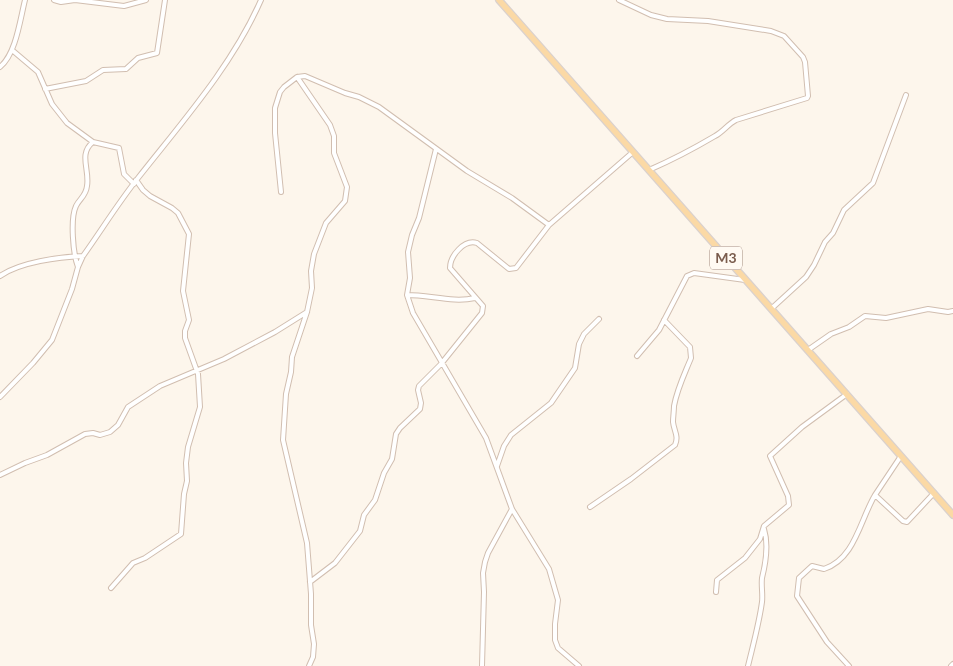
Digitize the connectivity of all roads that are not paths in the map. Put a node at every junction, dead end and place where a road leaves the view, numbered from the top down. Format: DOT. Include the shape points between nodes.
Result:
graph roads {
  1 [pos="24,0"];
  2 [pos="54,0"];
  3 [pos="146,0"];
  4 [pos="164,0"];
  5 [pos="261,0"];
  6 [pos="499,0"];
  7 [pos="619,0"];
  8 [pos="12,50"];
  9 [pos="0,67"];
  10 [pos="297,77"];
  11 [pos="45,89"];
  12 [pos="906,95"];
  13 [pos="93,142"];
  14 [pos="436,149"];
  15 [pos="633,152"];
  16 [pos="649,170"];
  17 [pos="135,182"];
  18 [pos="281,192"];
  19 [pos="549,225"];
  20 [pos="83,256"];
  21 [pos="74,257"];
  22 [pos="78,267"];
  23 [pos="0,276"];
  24 [pos="745,280"];
  25 [pos="407,295"];
  26 [pos="475,298"];
  27 [pos="771,309"];
  28 [pos="953,311"];
  29 [pos="307,312"];
  30 [pos="599,319"];
  31 [pos="664,320"];
  32 [pos="808,350"];
  33 [pos="637,356"];
  34 [pos="441,364"];
  35 [pos="197,371"];
  36 [pos="847,394"];
  37 [pos="0,397"];
  38 [pos="901,456"];
  39 [pos="497,467"];
  40 [pos="0,475"];
  41 [pos="934,494"];
  42 [pos="876,495"];
  43 [pos="590,507"];
  44 [pos="512,509"];
  45 [pos="953,515"];
  46 [pos="764,529"];
  47 [pos="310,582"];
  48 [pos="110,588"];
  49 [pos="716,592"];
  50 [pos="309,666"];
  51 [pos="482,666"];
  52 [pos="578,666"];
  53 [pos="748,666"];
  54 [pos="848,666"];
  1 -- 8 [label="street"];
  2 -- 3 [label="street" via="124,6"];
  4 -- 11 [label="street" via="157,53 138,58 126,69 103,70 86,81"];
  5 -- 17 [label="street" via="198,103"];
  6 -- 15 [label="main road, M3"];
  7 -- 16 [label="street" via="667,20 708,22 779,33 790,41 805,62 807,98 736,120 716,136"];
  8 -- 9 [label="street"];
  8 -- 11 [label="street" via="34,68"];
  10 -- 14 [label="street" via="305,76 360,97"];
  10 -- 18 [label="street" via="280,92 275,108"];
  10 -- 29 [label="street" via="330,125 334,153 347,187 345,201 326,224 314,254"];
  11 -- 13 [label="street" via="68,124"];
  12 -- 27 [label="street" via="874,183 844,210 806,277"];
  13 -- 17 [label="street" via="119,148 124,174"];
  13 -- 21 [label="street" via="85,152 87,188 75,208 72,232"];
  14 -- 19 [label="street"];
  14 -- 25 [label="street" via="419,218 409,244 410,284"];
  15 -- 16 [label="main road, M3"];
  15 -- 19 [label="street"];
  16 -- 24 [label="main road, M3"];
  17 -- 20 [label="street"];
  17 -- 35 [label="street" via="150,196 178,213 189,234 183,291 189,320 185,338"];
  19 -- 26 [label="street" via="512,270 477,243 468,243 457,251 450,268"];
  20 -- 21 [label="street"];
  20 -- 22 [label="street"];
  21 -- 22 [label="street"];
  21 -- 23 [label="street" via="18,267"];
  22 -- 37 [label="street" via="52,340"];
  24 -- 27 [label="main road, M3"];
  24 -- 31 [label="street" via="690,274"];
  25 -- 26 [label="street"];
  25 -- 34 [label="street" via="413,313"];
  26 -- 34 [label="street" via="483,306 482,313"];
  27 -- 32 [label="main road, M3"];
  28 -- 32 [label="street" via="928,309 886,318 865,316"];
  29 -- 35 [label="street" via="257,342"];
  29 -- 47 [label="street" via="292,357 283,436 298,498"];
  30 -- 39 [label="street" via="584,334 575,368 551,403 511,435"];
  31 -- 33 [label="street"];
  31 -- 43 [label="street" via="691,352 674,407 677,440 631,479"];
  32 -- 36 [label="main road, M3"];
  34 -- 39 [label="street" via="486,438"];
  34 -- 47 [label="street" via="419,386 420,409 398,431 392,459 375,500 364,515 360,531 335,562"];
  35 -- 40 [label="street" via="160,386 131,404 118,426 110,432 85,434"];
  35 -- 48 [label="street" via="200,408 188,447 181,534 133,563"];
  36 -- 38 [label="main road, M3"];
  36 -- 46 [label="street" via="802,427 770,456 789,503"];
  38 -- 41 [label="main road, M3"];
  38 -- 42 [label="street"];
  39 -- 44 [label="street"];
  41 -- 42 [label="street" via="907,522"];
  41 -- 45 [label="main road, M3"];
  42 -- 54 [label="street" via="858,534 839,561 824,569 812,566 798,581 800,602"];
  44 -- 51 [label="street" via="485,562"];
  44 -- 52 [label="street" via="551,573 558,600 554,635 557,645"];
  46 -- 49 [label="street" via="745,558 717,580"];
  46 -- 53 [label="street" via="767,540 762,601"];
  47 -- 50 [label="street" via="314,644"];
}
